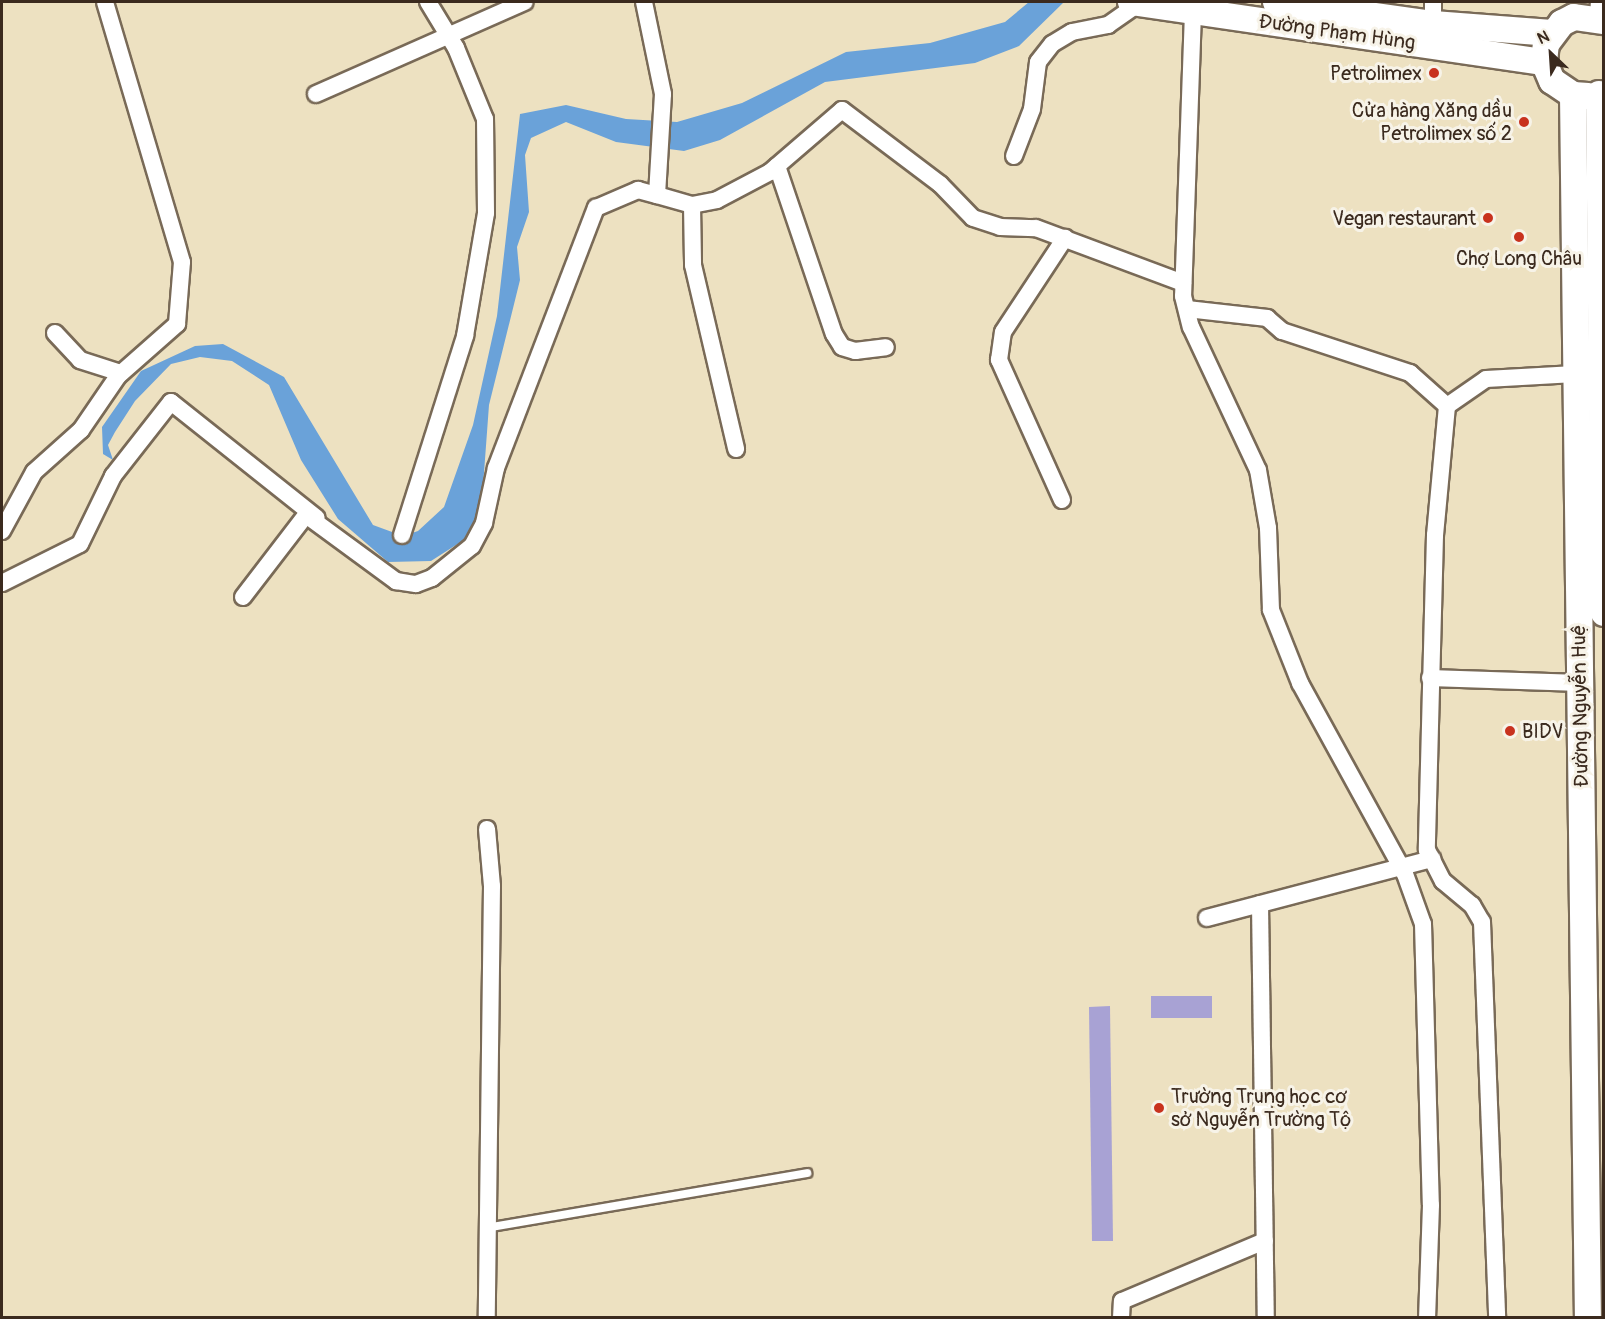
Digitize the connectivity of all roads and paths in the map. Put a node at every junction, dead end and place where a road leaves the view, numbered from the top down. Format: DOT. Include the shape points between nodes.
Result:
graph roads {
  1 [pos="105,2"];
  2 [pos="428,2"];
  3 [pos="525,2"];
  4 [pos="644,2"];
  5 [pos="1136,2"];
  6 [pos="1276,2"];
  7 [pos="1194,12"];
  8 [pos="1433,13"];
  9 [pos="1600,14"];
  10 [pos="1552,33"];
  11 [pos="449,36"];
  12 [pos="1544,62"];
  13 [pos="1601,92"];
  14 [pos="316,94"];
  15 [pos="1573,95"];
  16 [pos="1014,156"];
  17 [pos="777,166"];
  18 [pos="1600,192"];
  19 [pos="657,195"];
  20 [pos="692,204"];
  21 [pos="1065,238"];
  22 [pos="1183,283"];
  23 [pos="1187,309"];
  24 [pos="55,333"];
  25 [pos="886,347"];
  26 [pos="121,373"];
  27 [pos="1575,374"];
  28 [pos="1447,406"];
  29 [pos="736,449"];
  30 [pos="1062,500"];
  31 [pos="317,518"];
  32 [pos="2,531"];
  33 [pos="402,535"];
  34 [pos="2,583"];
  35 [pos="1603,583"];
  36 [pos="243,597"];
  37 [pos="1604,613"];
  38 [pos="1430,678"];
  39 [pos="1580,683"];
  40 [pos="487,829"];
  41 [pos="1432,860"];
  42 [pos="1401,867"];
  43 [pos="1260,904"];
  44 [pos="1207,918"];
  45 [pos="1594,968"];
  46 [pos="807,1173"];
  47 [pos="485,1228"];
  48 [pos="1265,1241"];
  49 [pos="487,1317"];
  50 [pos="1121,1317"];
  51 [pos="1266,1317"];
  52 [pos="1427,1317"];
  53 [pos="1497,1317"];
  54 [pos="1588,1317"];
  1 -- 26 [label="street" via="182,262 184,289 177,324"];
  2 -- 11 [label="street"];
  3 -- 11 [label="street"];
  4 -- 19 [label="street" via="663,94"];
  5 -- 7 [label="main road, Đường Phạm Hùng"];
  5 -- 16 [label="street" via="1108,25 1072,32 1052,44 1038,62 1032,109"];
  6 -- 8 [label="main road, Đường Phạm Hùng"];
  7 -- 12 [label="main road, Đường Phạm Hùng"];
  7 -- 22 [label="street"];
  8 -- 10 [label="main road, Đường Phạm Hùng"];
  9 -- 10 [label="main road" via="1574,18"];
  10 -- 12 [label="main road"];
  11 -- 14 [label="street"];
  11 -- 33 [label="street" via="485,119 486,213 465,336"];
  12 -- 15 [label="main road" via="1552,81"];
  13 -- 15 [label="main road"];
  13 -- 18 [label="main road, Đường Nguyễn Huệ"];
  15 -- 27 [label="main road, Đường Nguyễn Huệ"];
  17 -- 20 [label="street" via="717,200"];
  17 -- 21 [label="street" via="842,110 939,184 973,218"];
  17 -- 25 [label="street" via="834,334 842,347 855,351"];
  18 -- 35 [label="main road, Đường Nguyễn Huệ"];
  19 -- 20 [label="street"];
  19 -- 31 [label="street" via="638,190 596,208 496,468 484,523 472,546 432,578 416,584 396,581"];
  20 -- 29 [label="street" via="693,265"];
  21 -- 22 [label="street"];
  21 -- 30 [label="street" via="1003,332 999,360"];
  22 -- 23 [label="street"];
  23 -- 28 [label="street" via="1267,318 1282,331 1410,373"];
  23 -- 42 [label="street" via="1258,470 1268,528 1271,610 1278,629 1300,683"];
  24 -- 26 [label="street" via="80,360"];
  26 -- 32 [label="street" via="81,430 34,472"];
  27 -- 28 [label="street" via="1486,379"];
  27 -- 39 [label="main road, Đường Nguyễn Huệ"];
  28 -- 38 [label="street" via="1435,535"];
  31 -- 34 [label="street" via="171,402 113,477 80,544"];
  31 -- 36 [label="street" via="306,515 300,521"];
  35 -- 37 [label="main road, Đường Nguyễn Huệ"];
  38 -- 39 [label="street"];
  38 -- 41 [label="street" via="1427,850"];
  39 -- 45 [label="main road, Đường Nguyễn Huệ"];
  40 -- 47 [label="street" via="492,886"];
  41 -- 42 [label="street"];
  41 -- 53 [label="street" via="1443,881 1472,905 1482,922"];
  42 -- 43 [label="street"];
  42 -- 52 [label="street" via="1423,924 1427,967"];
  43 -- 44 [label="street"];
  43 -- 48 [label="street"];
  45 -- 54 [label="main road, Đường Nguyễn Huệ"];
  46 -- 47 [label="lane"];
  47 -- 49 [label="street"];
  48 -- 50 [label="street" via="1122,1301"];
  48 -- 51 [label="street"];
}
